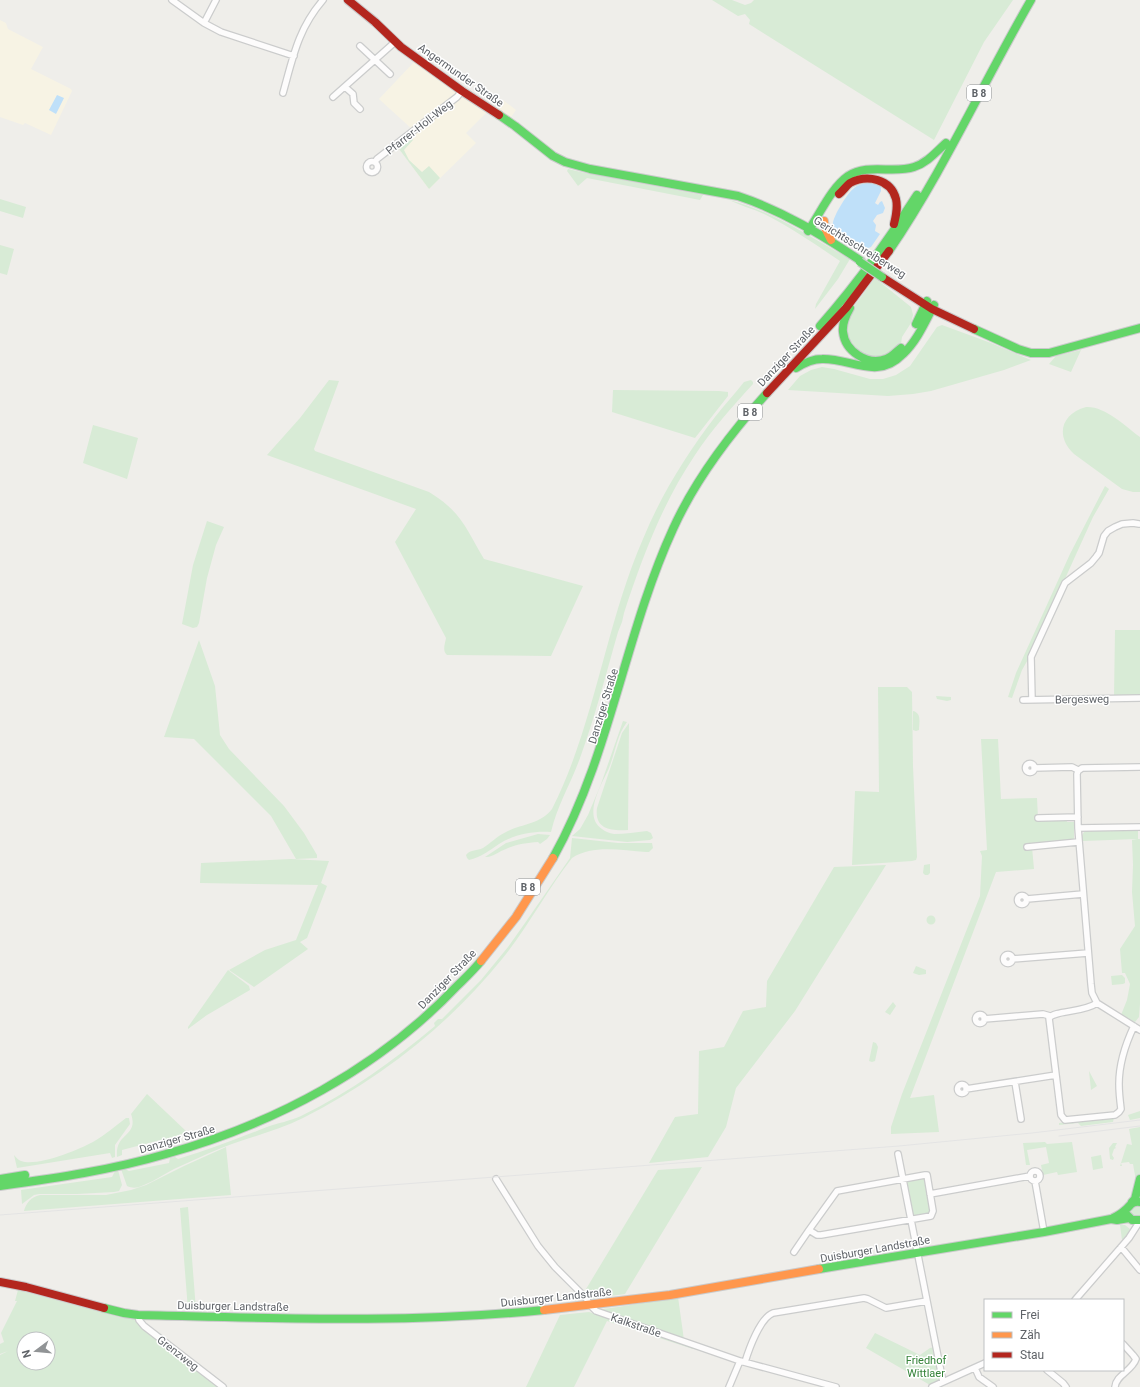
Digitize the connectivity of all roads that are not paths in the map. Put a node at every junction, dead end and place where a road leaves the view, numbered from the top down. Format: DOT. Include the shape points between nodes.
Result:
graph roads {
  1 [pos="172,0"];
  2 [pos="216,0"];
  3 [pos="323,0"];
  4 [pos="348,0"];
  5 [pos="1024,0"];
  6 [pos="1031,0"];
  7 [pos="204,23"];
  8 [pos="395,42"];
  9 [pos="360,46"];
  10 [pos="294,56"];
  11 [pos="376,60"];
  12 [pos="390,74"];
  13 [pos="345,87"];
  14 [pos="462,91"];
  15 [pos="283,93"];
  16 [pos="333,97"];
  17 [pos="360,109"];
  18 [pos="946,143"];
  19 [pos="375,162"];
  20 [pos="565,162"];
  21 [pos="824,221"];
  22 [pos="812,231"];
  23 [pos="890,237"];
  24 [pos="831,240"];
  25 [pos="861,261"];
  26 [pos="854,298"];
  27 [pos="929,305"];
  28 [pos="1140,328"];
  29 [pos="784,375"];
  30 [pos="1139,524"];
  31 [pos="1140,698"];
  32 [pos="1023,700"];
  33 [pos="1032,700"];
  34 [pos="1140,767"];
  35 [pos="1034,768"];
  36 [pos="1078,770"];
  37 [pos="1078,817"];
  38 [pos="1038,818"];
  39 [pos="1140,826"];
  40 [pos="1078,828"];
  41 [pos="1078,842"];
  42 [pos="1027,846"];
  43 [pos="1083,894"];
  44 [pos="1027,899"];
  45 [pos="1088,953"];
  46 [pos="1013,959"];
  47 [pos="1097,1004"];
  48 [pos="1050,1016"];
  49 [pos="984,1019"];
  50 [pos="1134,1026"];
  51 [pos="1140,1030"];
  52 [pos="1056,1075"];
  53 [pos="1015,1082"];
  54 [pos="966,1089"];
  55 [pos="1021,1119"];
  56 [pos="898,1154"];
  57 [pos="1030,1176"];
  58 [pos="0,1179"];
  59 [pos="496,1179"];
  60 [pos="904,1179"];
  61 [pos="1140,1179"];
  62 [pos="1036,1181"];
  63 [pos="0,1186"];
  64 [pos="930,1194"];
  65 [pos="1136,1202"];
  66 [pos="1133,1218"];
  67 [pos="911,1220"];
  68 [pos="809,1230"];
  69 [pos="1044,1232"];
  70 [pos="1121,1247"];
  71 [pos="794,1252"];
  72 [pos="917,1253"];
  73 [pos="1140,1270"];
  74 [pos="0,1282"];
  75 [pos="1078,1299"];
  76 [pos="927,1301"];
  77 [pos="590,1305"];
  78 [pos="138,1315"];
  79 [pos="1124,1345"];
  80 [pos="742,1362"];
  81 [pos="984,1364"];
  82 [pos="975,1368"];
  83 [pos="1048,1371"];
  84 [pos="944,1382"];
  85 [pos="223,1387"];
  86 [pos="729,1387"];
  87 [pos="836,1387"];
  88 [pos="932,1387"];
  89 [pos="993,1387"];
  90 [pos="1066,1387"];
  91 [pos="1115,1387"];
  1 -- 7 [label="street"];
  2 -- 7 [label="street"];
  3 -- 10 [label="street" via="307,21"];
  4 -- 8 [label="main road, Angermunder Straße"];
  5 -- 18 [label="main road, Danziger Straße / B 8" via="992,53"];
  6 -- 26 [label="main road, Danziger Straße / B 8" via="926,194"];
  7 -- 10 [label="street" via="221,32"];
  8 -- 11 [label="street"];
  8 -- 14 [label="main road, Angermunder Straße"];
  9 -- 11 [label="street"];
  10 -- 15 [label="street"];
  11 -- 12 [label="street"];
  11 -- 13 [label="street"];
  13 -- 16 [label="street"];
  13 -- 17 [label="street" via="353,94 354,103"];
  14 -- 19 [label="street, Pfarrer-Holl-Weg"];
  14 -- 20 [label="main road, Angermunder Straße"];
  18 -- 22 [label="main road" via="916,167 903,170 865,170 850,175 834,191"];
  18 -- 23 [label="main road, Danziger Straße / B 8"];
  20 -- 22 [label="main road, Gerichtsschreiberweg" via="590,169 738,196 778,211"];
  21 -- 22 [label="main road"];
  21 -- 23 [label="main road" via="846,186 859,179 873,179 891,189 897,200 897,216 889,232"];
  21 -- 24 [label="main road"];
  22 -- 24 [label="main road, Gerichtsschreiberweg"];
  22 -- 25 [label="main road, Gerichtsschreiberweg"];
  23 -- 58 [label="main road, Danziger Straße / B 8" via="839,305 737,417 692,479 670,519 649,571 594,750 566,821 512,912 453,982 401,1030 359,1061 317,1087 260,1115 205,1136 156,1150 95,1164"];
  24 -- 25 [label="main road, Gerichtsschreiberweg"];
  25 -- 27 [label="main road, Gerichtsschreiberweg, bridge"];
  26 -- 27 [label="main road" via="854,304 844,321 847,345 854,353 874,361 884,360 900,349"];
  26 -- 29 [label="main road, Danziger Straße / B 8"];
  27 -- 28 [label="main road, Gerichtsschreiberweg" via="1025,352 1039,354 1056,352"];
  27 -- 29 [label="main road" via="906,352 893,364 884,368 870,368 820,358 803,362"];
  29 -- 63 [label="main road, Danziger Straße / B 8" via="745,417 690,495 656,570 608,729 572,822 539,883 518,915 457,988 406,1034 363,1066 297,1105 256,1124 158,1157 104,1169"];
  30 -- 33 [label="street" via="1114,526 1103,539 1096,558 1065,583 1031,657"];
  31 -- 33 [label="street, Bergesweg"];
  32 -- 33 [label="street, Bergesweg"];
  34 -- 36 [label="street"];
  35 -- 36 [label="street" via="1072,766"];
  36 -- 37 [label="street"];
  37 -- 38 [label="street"];
  37 -- 40 [label="street"];
  39 -- 40 [label="street"];
  40 -- 41 [label="street"];
  41 -- 42 [label="street"];
  41 -- 43 [label="street"];
  43 -- 44 [label="street"];
  43 -- 45 [label="street"];
  45 -- 46 [label="street"];
  45 -- 47 [label="street" via="1092,993"];
  47 -- 48 [label="street" via="1088,1009"];
  47 -- 50 [label="street"];
  48 -- 49 [label="street" via="1043,1014"];
  48 -- 52 [label="street" via="1048,1021"];
  50 -- 51 [label="street"];
  50 -- 52 [label="street" via="1125,1045 1120,1066 1121,1109 1117,1114 1064,1120 1061,1115"];
  52 -- 53 [label="street"];
  53 -- 54 [label="street"];
  53 -- 55 [label="street"];
  56 -- 60 [label="street"];
  57 -- 62 [label="street" via="1032,1181"];
  57 -- 62 [label="street" via="1032,1172 1038,1173 1039,1178"];
  57 -- 64 [label="street"];
  59 -- 77 [label="street, Kalkstraße" via="538,1246"];
  60 -- 64 [label="street" via="927,1175"];
  60 -- 67 [label="street"];
  60 -- 68 [label="street" via="837,1191"];
  61 -- 65 [label="main road"];
  62 -- 69 [label="street"];
  64 -- 67 [label="street" via="933,1215"];
  65 -- 66 [label="main road" via="1128,1206"];
  66 -- 69 [label="main road, Duisburger Landstraße" via="1111,1219"];
  66 -- 70 [label="street" via="1133,1233"];
  67 -- 68 [label="street" via="821,1235"];
  67 -- 72 [label="street"];
  68 -- 71 [label="street"];
  69 -- 72 [label="main road, Duisburger Landstraße"];
  70 -- 73 [label="street"];
  70 -- 75 [label="street"];
  72 -- 76 [label="street"];
  72 -- 77 [label="main road, Duisburger Landstraße"];
  74 -- 78 [label="main road, Duisburger Landstraße"];
  76 -- 80 [label="street" via="886,1308 864,1298 773,1313 754,1337"];
  76 -- 84 [label="street"];
  77 -- 78 [label="main road, Duisburger Landstraße" via="511,1313 416,1318 308,1319"];
  77 -- 80 [label="street, Kalkstraße" via="598,1312"];
  78 -- 85 [label="street, Grenzweg" via="144,1326"];
  79 -- 91 [label="street" via="1136,1359"];
  80 -- 86 [label="street"];
  80 -- 87 [label="street, Kalkstraße"];
  81 -- 82 [label="street"];
  82 -- 84 [label="street"];
  82 -- 89 [label="street" via="979,1377"];
  83 -- 90 [label="street"];
  84 -- 88 [label="street"];
}
